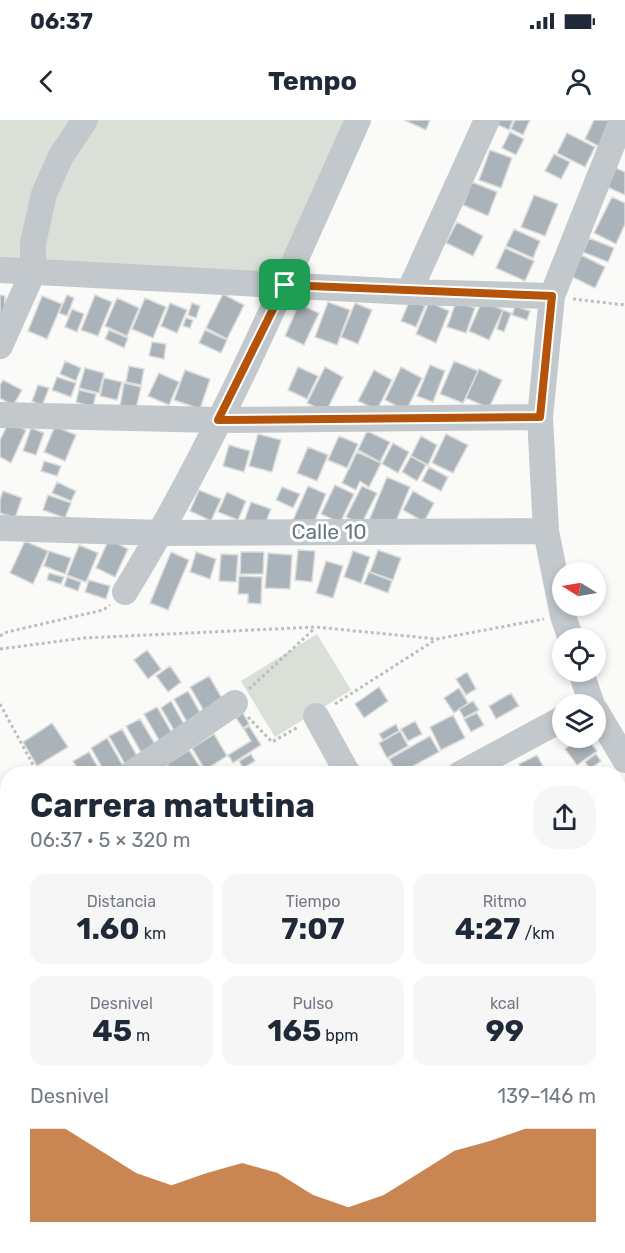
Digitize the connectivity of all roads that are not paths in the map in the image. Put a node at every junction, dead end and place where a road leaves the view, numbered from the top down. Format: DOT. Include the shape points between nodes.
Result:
graph roads {
  1 [pos="85,120"];
  2 [pos="358,120"];
  3 [pos="487,120"];
  4 [pos="622,120"];
  5 [pos="0,270"];
  6 [pos="33,272"];
  7 [pos="285,285"];
  8 [pos="409,292"];
  9 [pos="552,296"];
  10 [pos="0,345"];
  11 [pos="0,415"];
  12 [pos="540,417"];
  13 [pos="218,420"];
  14 [pos="0,528"];
  15 [pos="546,531"];
  16 [pos="162,533"];
  17 [pos="125,592"];
  18 [pos="567,627"];
  19 [pos="235,703"];
  20 [pos="316,716"];
  21 [pos="552,724"];
  22 [pos="606,729"];
  23 [pos="625,760"];
  24 [pos="143,766"];
  25 [pos="344,766"];
  26 [pos="475,766"];
  1 -- 6 [label="street" via="61,156 44,194 33,243"];
  2 -- 7 [label="street"];
  3 -- 8 [label="street"];
  4 -- 9 [label="street"];
  5 -- 6 [label="street"];
  6 -- 7 [label="street"];
  6 -- 10 [label="street"];
  7 -- 8 [label="street"];
  7 -- 13 [label="street"];
  8 -- 9 [label="street"];
  9 -- 12 [label="street"];
  11 -- 13 [label="street"];
  12 -- 13 [label="street"];
  12 -- 15 [label="street"];
  13 -- 16 [label="street"];
  14 -- 16 [label="street, Calle 10"];
  15 -- 16 [label="street, Calle 10"];
  15 -- 18 [label="street"];
  16 -- 17 [label="street"];
  19 -- 24 [label="street"];
  20 -- 25 [label="street"];
  21 -- 26 [label="street"];
  22 -- 23 [label="street"];
}
